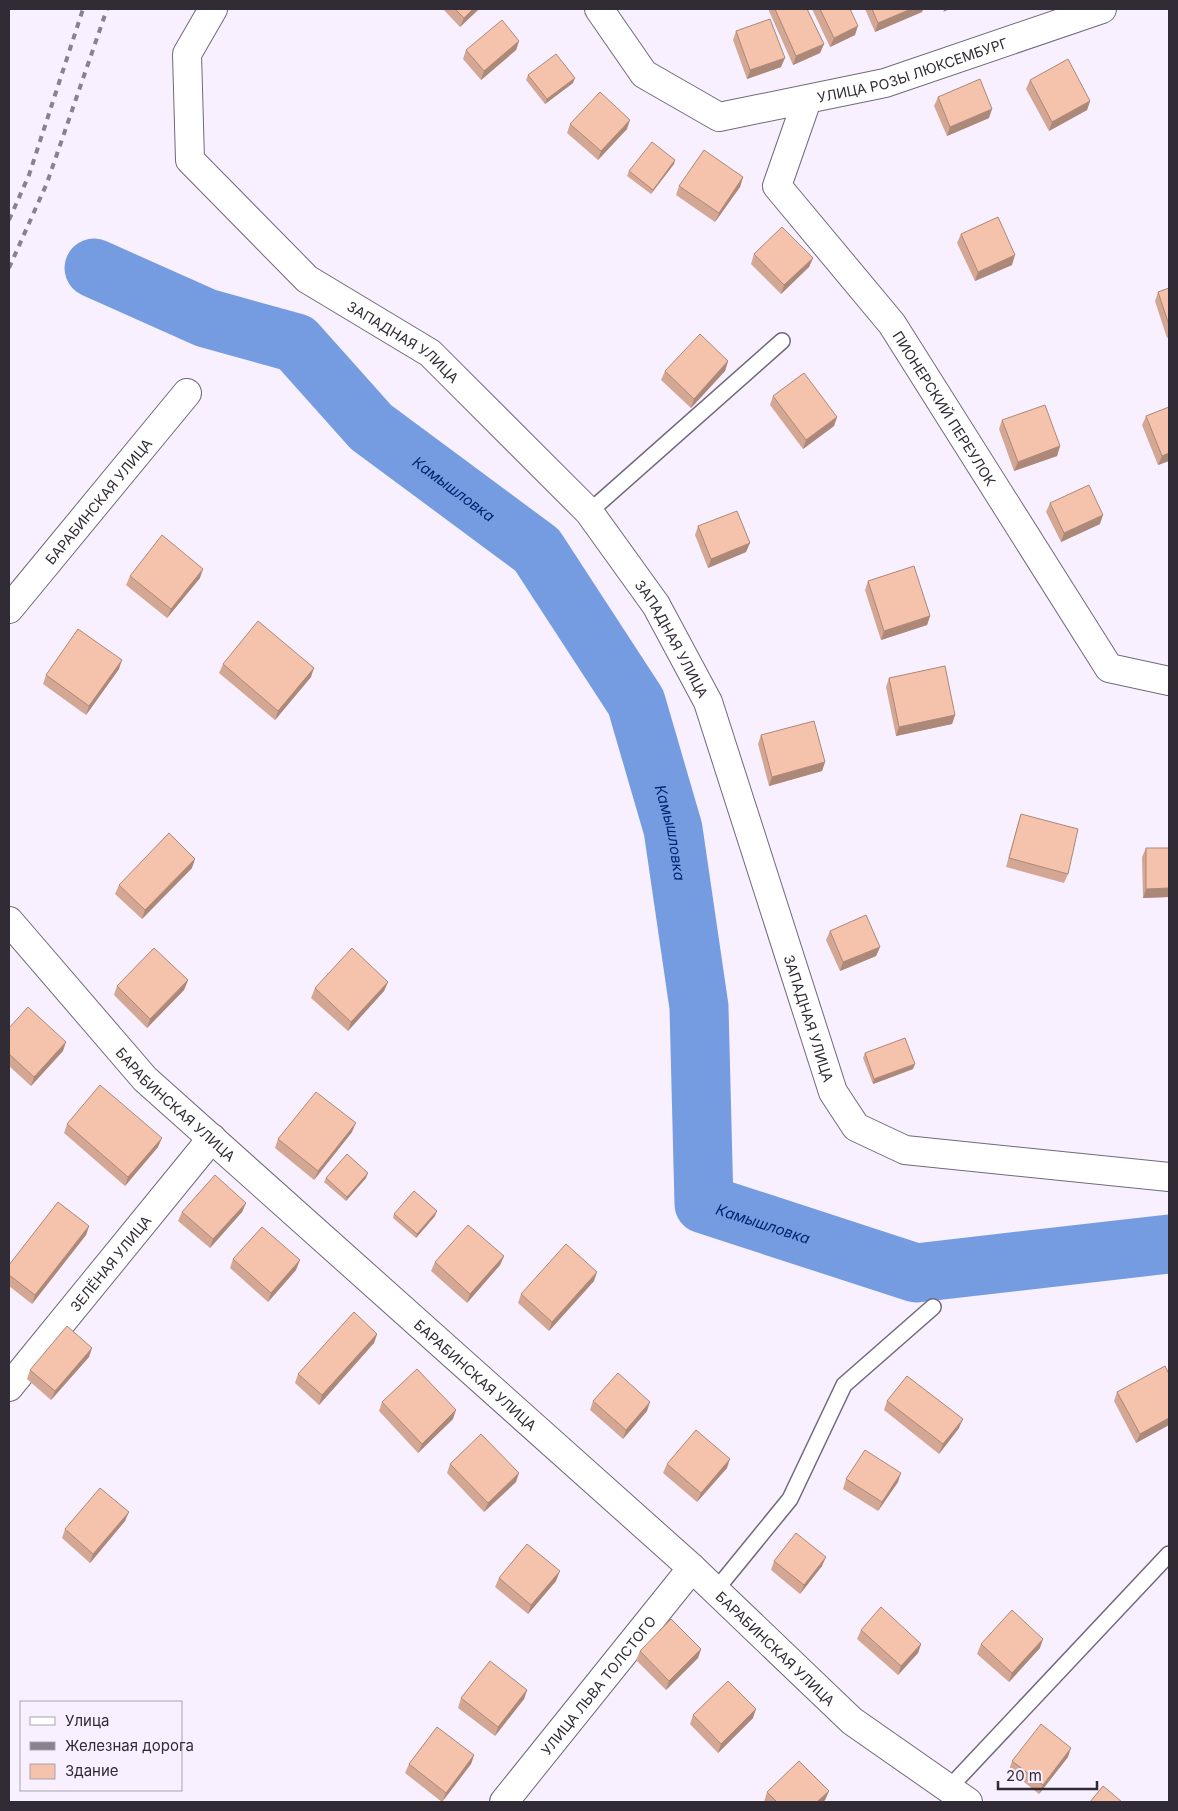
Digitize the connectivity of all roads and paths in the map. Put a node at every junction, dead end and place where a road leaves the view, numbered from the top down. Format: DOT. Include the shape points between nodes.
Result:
graph roads {
  1 [pos="213,9"];
  2 [pos="599,9"];
  3 [pos="1102,9"];
  4 [pos="807,100"];
  5 [pos="782,341"];
  6 [pos="187,393"];
  7 [pos="589,512"];
  8 [pos="9,609"];
  9 [pos="1169,681"];
  10 [pos="9,921"];
  11 [pos="212,1138"];
  12 [pos="1169,1177"];
  13 [pos="933,1306"];
  14 [pos="9,1387"];
  15 [pos="1169,1554"];
  16 [pos="692,1568"];
  17 [pos="715,1591"];
  18 [pos="958,1795"];
  19 [pos="504,1802"];
  1 -- 7 [label="street, ЗАПАДНАЯ УЛИЦА" via="187,54 190,160 307,279 430,353"];
  2 -- 4 [label="street, УЛИЦА РОЗЫ ЛЮКСЕМБУРГ" via="644,74 719,117"];
  3 -- 4 [label="street, УЛИЦА РОЗЫ ЛЮКСЕМБУРГ" via="885,83"];
  4 -- 9 [label="street, ПИОНЕРСКИЙ ПЕРЕУЛОК" via="777,186 892,324 1109,668"];
  5 -- 7 [label="lane"];
  6 -- 8 [label="street, БАРАБИНСКАЯ УЛИЦА"];
  7 -- 12 [label="street, ЗАПАДНАЯ УЛИЦА" via="656,605 708,702 833,1092 856,1127 905,1150"];
  10 -- 11 [label="street, БАРАБИНСКАЯ УЛИЦА" via="145,1079"];
  11 -- 14 [label="street, ЗЕЛЁНАЯ УЛИЦА"];
  11 -- 16 [label="street, БАРАБИНСКАЯ УЛИЦА"];
  13 -- 17 [label="lane" via="844,1385 790,1499"];
  15 -- 18 [label="lane"];
  16 -- 17 [label="street, БАРАБИНСКАЯ УЛИЦА"];
  16 -- 19 [label="street, УЛИЦА ЛЬВА ТОЛСТОГО"];
  17 -- 18 [label="street, БАРАБИНСКАЯ УЛИЦА" via="852,1721"];
}
